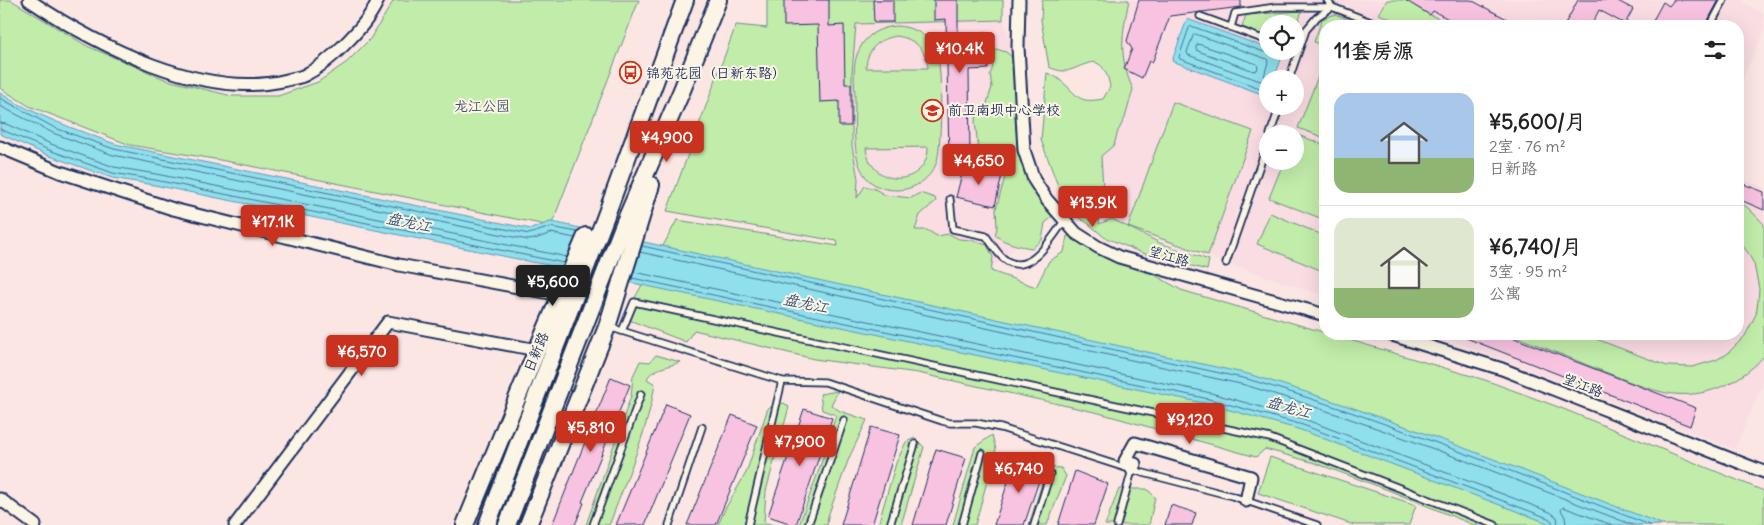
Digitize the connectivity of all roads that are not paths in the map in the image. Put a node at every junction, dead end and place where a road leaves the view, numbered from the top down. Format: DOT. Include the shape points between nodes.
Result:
graph roads {
  1 [pos="29,0"];
  2 [pos="378,0"];
  3 [pos="685,0"];
  4 [pos="718,0"];
  5 [pos="1019,0"];
  6 [pos="1326,0"];
  7 [pos="1724,0"];
  8 [pos="1332,7"];
  9 [pos="1200,16"];
  10 [pos="1366,20"];
  11 [pos="1713,20"];
  12 [pos="1231,27"];
  13 [pos="1304,34"];
  14 [pos="1259,38"];
  15 [pos="0,147"];
  16 [pos="1259,168"];
  17 [pos="950,199"];
  18 [pos="1065,220"];
  19 [pos="631,227"];
  20 [pos="1226,263"];
  21 [pos="567,296"];
  22 [pos="1319,313"];
  23 [pos="614,329"];
  24 [pos="1408,340"];
  25 [pos="536,350"];
  26 [pos="782,381"];
  27 [pos="641,394"];
  28 [pos="844,420"];
  29 [pos="702,427"];
  30 [pos="914,444"];
  31 [pos="982,453"];
  32 [pos="1132,470"];
  33 [pos="1764,472"];
  34 [pos="1050,474"];
  35 [pos="0,499"];
  36 [pos="1246,501"];
  37 [pos="35,525"];
  38 [pos="235,525"];
  39 [pos="465,525"];
  40 [pos="486,525"];
  41 [pos="508,525"];
  42 [pos="528,525"];
  43 [pos="593,525"];
  44 [pos="668,525"];
  45 [pos="748,525"];
  46 [pos="808,525"];
  47 [pos="890,525"];
  48 [pos="962,525"];
  49 [pos="1034,525"];
  50 [pos="1117,525"];
  51 [pos="1317,525"];
  52 [pos="1495,525"];
  1 -- 2 [label="street" via="118,51 174,73 235,85 271,84 304,75 332,56 360,29"];
  3 -- 21 [label="main road, 日新路"];
  4 -- 19 [label="main road"];
  5 -- 18 [label="street, 望江路" via="1018,47 1024,150 1034,180"];
  6 -- 8 [label="lane"];
  7 -- 11 [label="lane"];
  8 -- 10 [label="lane"];
  8 -- 12 [label="lane" via="1276,7 1235,13"];
  8 -- 13 [label="lane" via="1317,17"];
  9 -- 12 [label="lane"];
  12 -- 14 [label="lane"];
  15 -- 21 [label="street" via="60,172 174,209 399,265"];
  16 -- 20 [label="lane"];
  17 -- 18 [label="lane" via="954,229 986,236 1003,258 1016,264 1029,262 1040,253"];
  18 -- 22 [label="street, 望江路" via="1076,233 1119,257"];
  19 -- 23 [label="main road" via="612,308"];
  19 -- 41 [label="main road" via="594,303"];
  21 -- 25 [label="main road, 日新路"];
  21 -- 40 [label="main road, 日新路" via="562,327"];
  23 -- 26 [label="lane"];
  23 -- 42 [label="main road"];
  23 -- 52 [label="lane" via="634,302 1270,438"];
  24 -- 33 [label="street, 望江路" via="1502,369"];
  25 -- 38 [label="street" via="388,322"];
  25 -- 39 [label="main road, 日新路"];
  26 -- 32 [label="lane" via="825,382 942,421 976,422 1001,428"];
  26 -- 45 [label="lane"];
  27 -- 43 [label="lane"];
  28 -- 46 [label="lane"];
  29 -- 44 [label="lane"];
  30 -- 47 [label="lane"];
  31 -- 48 [label="lane"];
  32 -- 36 [label="lane"];
  32 -- 36 [label="street" via="1135,464 1125,461 1134,443 1251,477"];
  32 -- 50 [label="lane"];
  34 -- 49 [label="lane"];
  35 -- 37 [label="street"];
  36 -- 51 [label="lane"];
}
